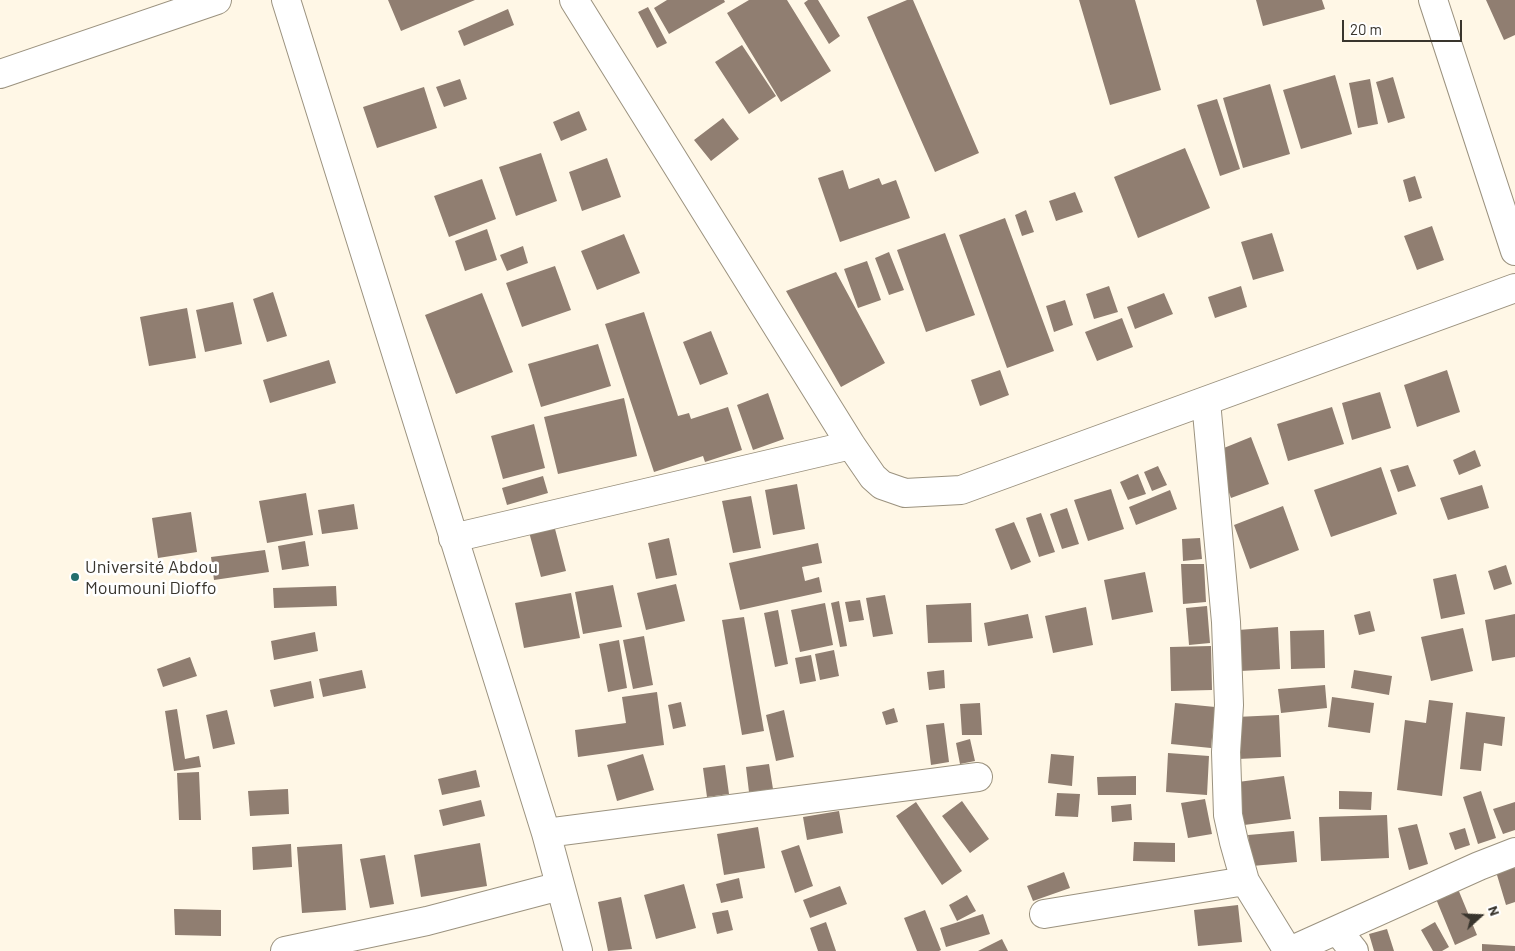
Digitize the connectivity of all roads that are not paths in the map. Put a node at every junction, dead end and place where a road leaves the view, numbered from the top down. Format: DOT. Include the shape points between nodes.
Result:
graph roads {
  1 [pos="217,0"];
  2 [pos="286,0"];
  3 [pos="574,0"];
  4 [pos="1433,0"];
  5 [pos="0,74"];
  6 [pos="1515,251"];
  7 [pos="1515,288"];
  8 [pos="1206,401"];
  9 [pos="851,444"];
  10 [pos="453,538"];
  11 [pos="978,777"];
  12 [pos="546,833"];
  13 [pos="1515,852"];
  14 [pos="1245,881"];
  15 [pos="560,886"];
  16 [pos="1044,914"];
  17 [pos="1338,930"];
  18 [pos="285,951"];
  19 [pos="578,951"];
  20 [pos="1289,951"];
  21 [pos="1354,951"];
  1 -- 5 [label="street"];
  2 -- 10 [label="street"];
  3 -- 9 [label="street"];
  4 -- 6 [label="street"];
  7 -- 8 [label="street"];
  8 -- 9 [label="street" via="961,490 905,493 882,485"];
  8 -- 14 [label="street" via="1226,622 1228,814"];
  9 -- 10 [label="street"];
  10 -- 12 [label="street"];
  11 -- 12 [label="street"];
  12 -- 15 [label="street"];
  13 -- 17 [label="street"];
  14 -- 16 [label="street"];
  14 -- 20 [label="street"];
  15 -- 18 [label="street" via="427,922"];
  15 -- 19 [label="street"];
  17 -- 20 [label="street"];
  17 -- 21 [label="street"];
}
